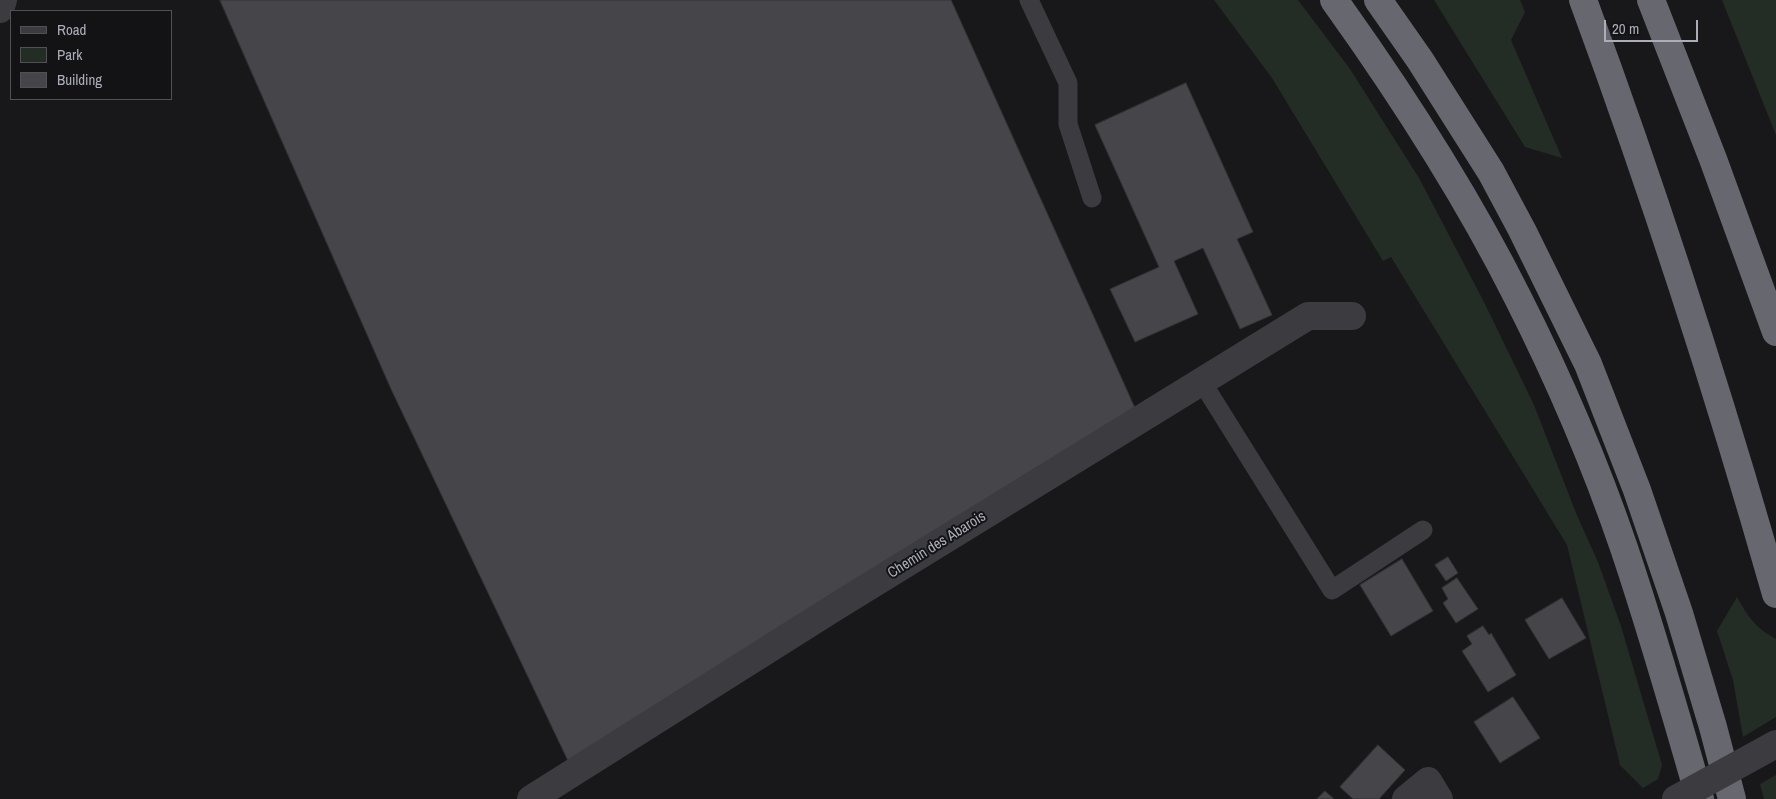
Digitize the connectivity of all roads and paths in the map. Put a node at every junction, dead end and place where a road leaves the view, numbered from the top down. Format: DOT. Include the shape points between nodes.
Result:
graph roads {
  1 [pos="3,0"];
  2 [pos="1029,0"];
  3 [pos="1334,0"];
  4 [pos="1378,0"];
  5 [pos="1583,0"];
  6 [pos="1650,0"];
  7 [pos="0,9"];
  8 [pos="1092,198"];
  9 [pos="1352,316"];
  10 [pos="1776,332"];
  11 [pos="1202,382"];
  12 [pos="1423,530"];
  13 [pos="1776,594"];
  14 [pos="1776,744"];
  15 [pos="531,799"];
  16 [pos="1406,799"];
  17 [pos="1439,799"];
  18 [pos="1676,799"];
  19 [pos="1700,799"];
  20 [pos="1732,799"];
  1 -- 7 [label="street"];
  2 -- 8 [label="lane" via="1068,83 1068,124"];
  3 -- 19 [label="highway" via="1400,95 1456,185 1518,298 1551,368 1623,546"];
  4 -- 20 [label="highway" via="1491,172 1588,364 1637,490 1679,613"];
  5 -- 13 [label="highway" via="1667,237"];
  6 -- 10 [label="highway"];
  9 -- 11 [label="street, Chemin des Abarois" via="1308,316"];
  11 -- 12 [label="lane" via="1332,590"];
  11 -- 15 [label="street, Chemin des Abarois"];
  14 -- 18 [label="street, bridge"];
  16 -- 17 [label="street" via="1428,782"];
}
